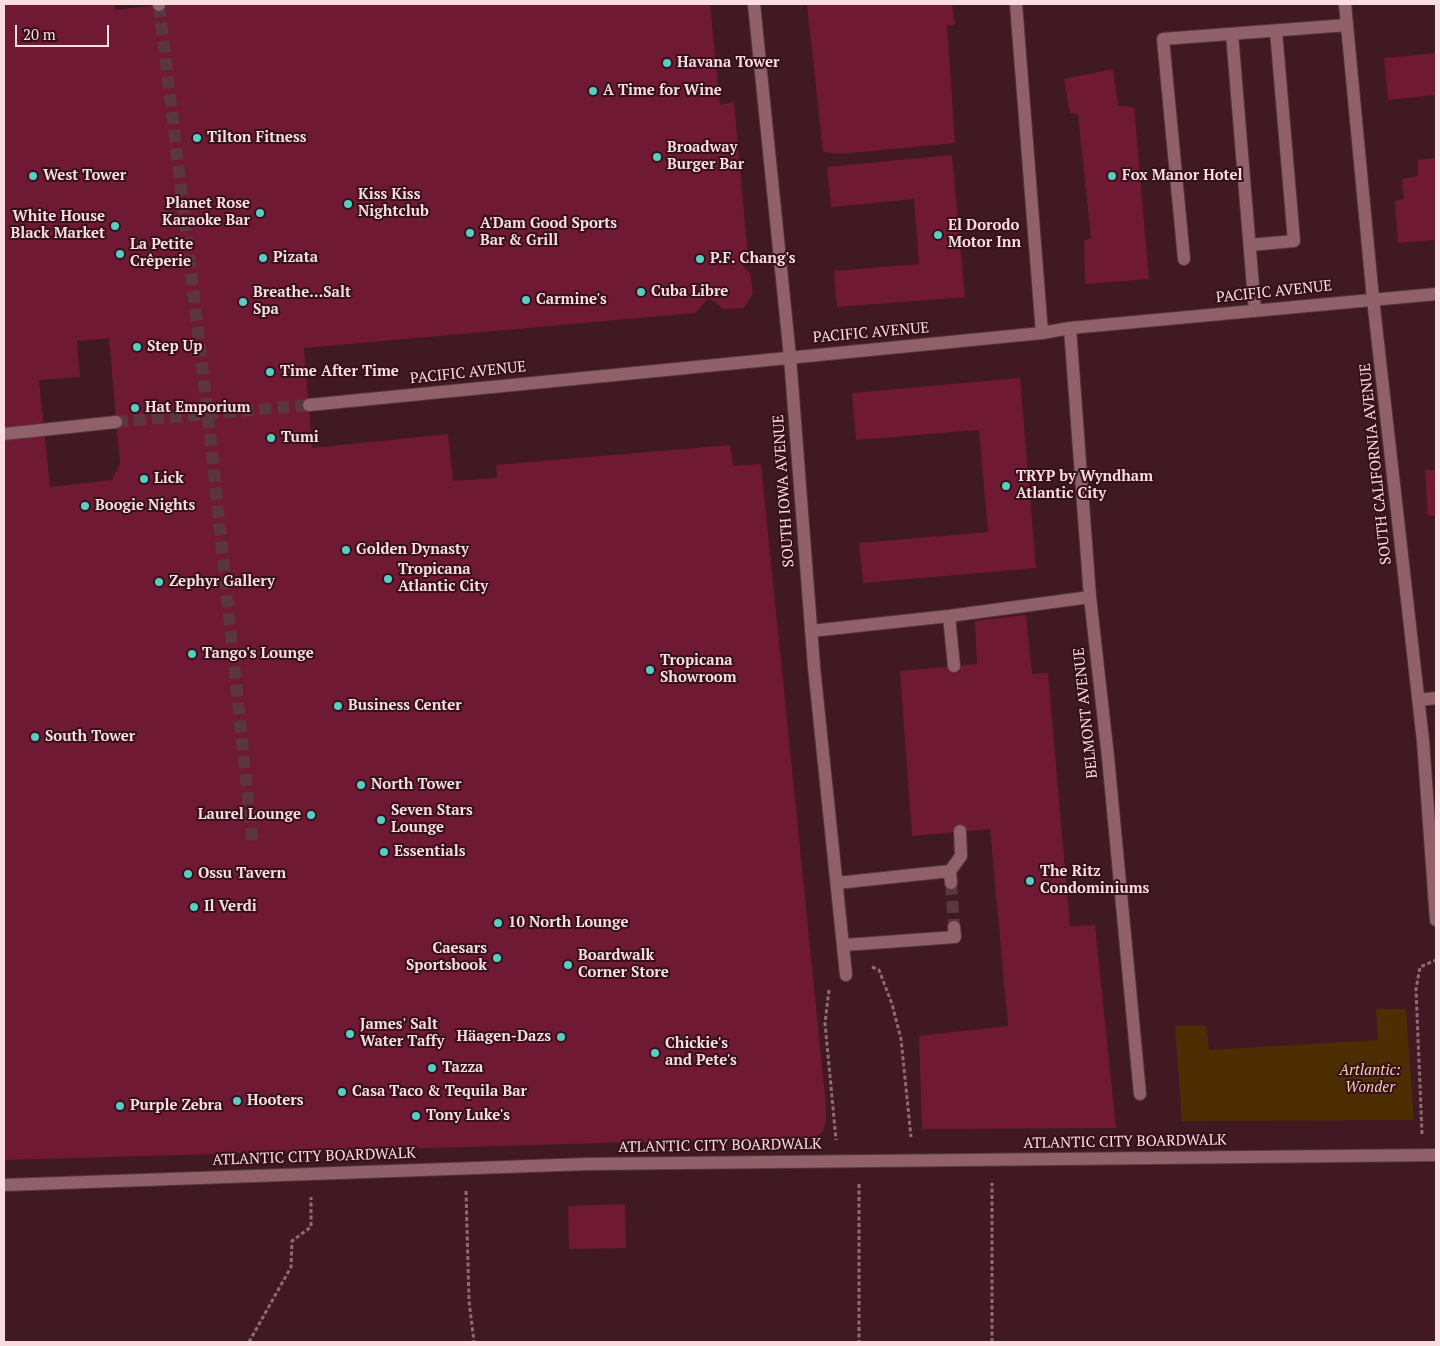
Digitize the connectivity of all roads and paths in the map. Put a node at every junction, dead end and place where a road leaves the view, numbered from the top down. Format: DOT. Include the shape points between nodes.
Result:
graph roads {
  1 [pos="754,4"];
  2 [pos="1016,4"];
  3 [pos="1345,4"];
  4 [pos="1347,25"];
  5 [pos="1276,31"];
  6 [pos="1232,34"];
  7 [pos="1250,245"];
  8 [pos="1184,259"];
  9 [pos="1436,294"];
  10 [pos="1373,299"];
  11 [pos="1255,311"];
  12 [pos="1070,328"];
  13 [pos="1042,333"];
  14 [pos="790,357"];
  15 [pos="309,405"];
  16 [pos="116,422"];
  17 [pos="4,434"];
  18 [pos="1090,597"];
  19 [pos="949,616"];
  20 [pos="811,631"];
  21 [pos="954,666"];
  22 [pos="1436,698"];
  23 [pos="1419,700"];
  24 [pos="960,831"];
  25 [pos="836,883"];
  26 [pos="1436,920"];
  27 [pos="954,927"];
  28 [pos="844,948"];
  29 [pos="1436,960"];
  30 [pos="846,975"];
  31 [pos="830,986"];
  32 [pos="1140,1094"];
  33 [pos="1430,1155"];
  34 [pos="913,1160"];
  35 [pos="993,1160"];
  36 [pos="838,1161"];
  37 [pos="860,1161"];
  38 [pos="464,1168"];
  39 [pos="311,1174"];
  40 [pos="4,1185"];
  41 [pos="249,1342"];
  42 [pos="474,1342"];
  43 [pos="859,1342"];
  44 [pos="992,1342"];
  1 -- 14 [label="street, SOUTH IOWA AVENUE"];
  2 -- 13 [label="street"];
  3 -- 4 [label="street, SOUTH CALIFORNIA AVENUE"];
  4 -- 5 [label="street"];
  4 -- 10 [label="street, SOUTH CALIFORNIA AVENUE"];
  5 -- 6 [label="street"];
  5 -- 7 [label="street" via="1294,241"];
  6 -- 7 [label="street"];
  6 -- 8 [label="street" via="1163,39"];
  7 -- 11 [label="street"];
  9 -- 10 [label="street, PACIFIC AVENUE"];
  10 -- 11 [label="street, PACIFIC AVENUE"];
  10 -- 23 [label="street, SOUTH CALIFORNIA AVENUE"];
  11 -- 12 [label="street, PACIFIC AVENUE"];
  12 -- 13 [label="street, PACIFIC AVENUE"];
  12 -- 18 [label="street, BELMONT AVENUE"];
  13 -- 14 [label="street, PACIFIC AVENUE"];
  14 -- 15 [label="street, PACIFIC AVENUE"];
  14 -- 20 [label="street, SOUTH IOWA AVENUE"];
  16 -- 17 [label="street"];
  18 -- 19 [label="street"];
  18 -- 32 [label="street, BELMONT AVENUE"];
  19 -- 20 [label="street"];
  19 -- 21 [label="street"];
  20 -- 25 [label="street, SOUTH IOWA AVENUE"];
  22 -- 23 [label="street"];
  23 -- 26 [label="street, SOUTH CALIFORNIA AVENUE"];
  24 -- 25 [label="street" via="961,856 951,877"];
  25 -- 28 [label="street, SOUTH IOWA AVENUE"];
  27 -- 28 [label="street" via="955,937"];
  28 -- 30 [label="street, SOUTH IOWA AVENUE"];
  28 -- 34 [label="path" via="878,970 892,1004 901,1039"];
  29 -- 33 [label="path" via="1420,968 1416,989"];
  31 -- 36 [label="path" via="825,1023"];
  33 -- 35 [label="street, ATLANTIC CITY BOARDWALK"];
  34 -- 35 [label="street, ATLANTIC CITY BOARDWALK"];
  34 -- 37 [label="street, ATLANTIC CITY BOARDWALK"];
  35 -- 44 [label="path"];
  36 -- 37 [label="street, ATLANTIC CITY BOARDWALK"];
  36 -- 38 [label="street, ATLANTIC CITY BOARDWALK"];
  37 -- 43 [label="path"];
  38 -- 39 [label="street, ATLANTIC CITY BOARDWALK"];
  38 -- 42 [label="path" via="469,1301"];
  39 -- 40 [label="street, ATLANTIC CITY BOARDWALK"];
  39 -- 41 [label="path" via="311,1226 292,1241 291,1267"];
}
